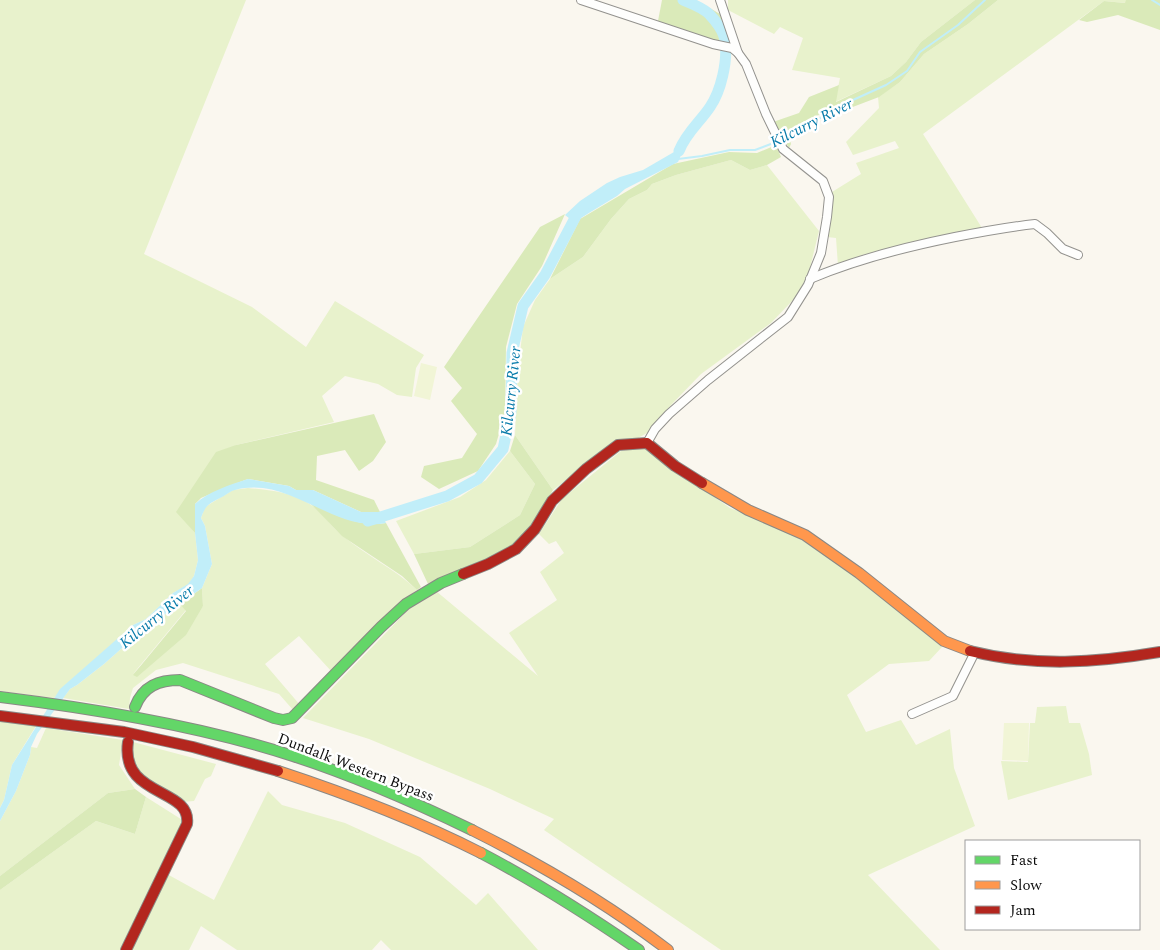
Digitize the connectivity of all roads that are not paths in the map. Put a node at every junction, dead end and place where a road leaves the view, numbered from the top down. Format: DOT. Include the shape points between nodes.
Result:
graph roads {
  1 [pos="581,0"];
  2 [pos="720,0"];
  3 [pos="735,50"];
  4 [pos="1078,255"];
  5 [pos="810,279"];
  6 [pos="647,443"];
  7 [pos="975,652"];
  8 [pos="1160,652"];
  9 [pos="0,697"];
  10 [pos="134,708"];
  11 [pos="912,714"];
  12 [pos="0,716"];
  13 [pos="128,742"];
  14 [pos="126,950"];
  15 [pos="639,950"];
  16 [pos="668,950"];
  1 -- 3 [label="street"];
  2 -- 3 [label="street"];
  3 -- 5 [label="street" via="746,64 783,149 823,181 829,197 821,253"];
  4 -- 5 [label="street" via="1063,249 1034,224 879,254"];
  5 -- 6 [label="street" via="788,317 669,414"];
  6 -- 7 [label="main road" via="689,476 755,513 803,534 861,574 944,641"];
  6 -- 10 [label="main road" via="618,445 586,469 552,501 534,530 516,549 441,583 406,604 292,718 283,720 180,680 159,681 149,686 137,699"];
  7 -- 8 [label="main road" via="1017,660 1076,662 1124,659"];
  7 -- 11 [label="street" via="953,696"];
  9 -- 16 [label="main road, Dundalk Western Bypass" via="64,705 259,746 385,791 488,838 546,870"];
  12 -- 15 [label="main road, Dundalk Western Bypass" via="121,732 207,750 272,768 357,798 413,820 496,861 577,908"];
  13 -- 14 [label="main road" via="126,759 129,769 138,779 181,805 188,816"];
}
